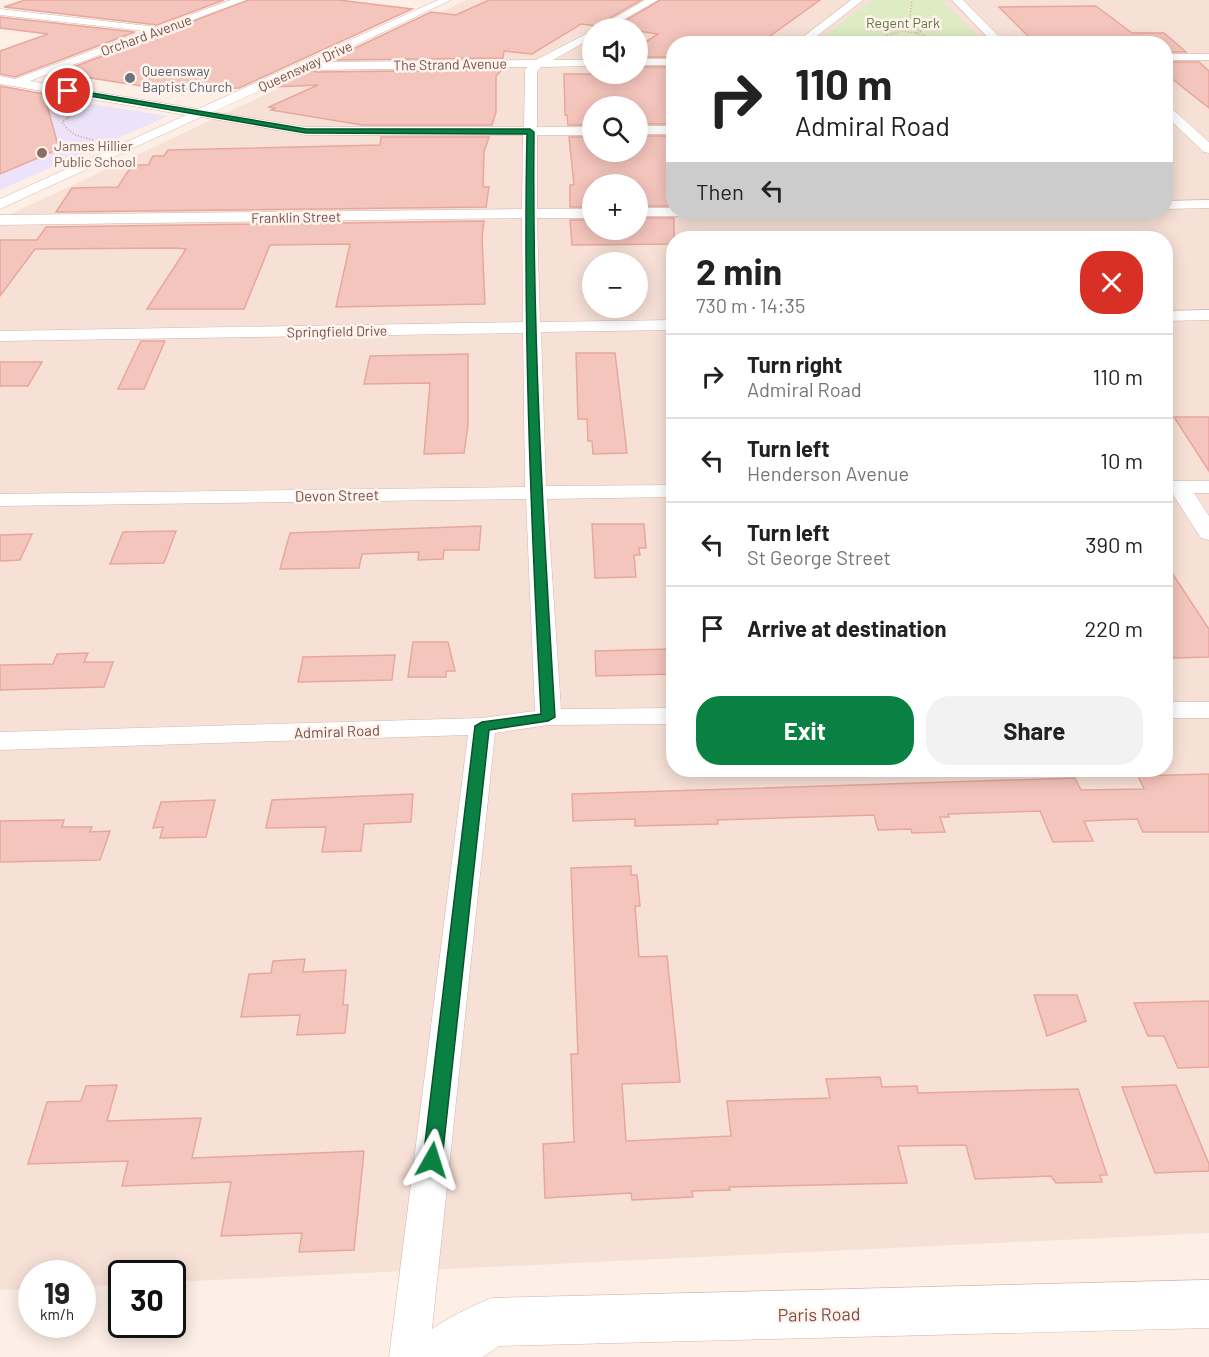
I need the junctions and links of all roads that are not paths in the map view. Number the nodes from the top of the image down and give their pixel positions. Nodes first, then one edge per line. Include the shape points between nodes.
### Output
1 (241, 0) edge
2 (653, 0) edge
3 (858, 0) edge
4 (957, 0) edge
5 (416, 1) edge
6 (443, 2) edge
7 (0, 12) edge
8 (620, 18) edge
9 (160, 30) junction
10 (810, 36) edge
11 (993, 36) edge
12 (582, 39) edge
13 (1173, 57) edge
14 (1209, 57) edge
15 (648, 62) edge
16 (666, 62) edge
17 (539, 63) junction
18 (582, 63) edge
19 (307, 66) junction
20 (0, 80) edge
21 (16, 82) junction
22 (200, 113) junction
23 (1199, 122) dead end
24 (1173, 123) edge
25 (1173, 124) edge
26 (648, 130) edge
27 (666, 130) edge
28 (582, 131) edge
29 (530, 132) junction
30 (1209, 149) edge
31 (1209, 204) edge
32 (0, 205) edge
33 (1173, 205) edge
34 (648, 212) edge
35 (666, 212) edge
36 (582, 213) edge
37 (529, 214) junction
38 (0, 220) edge
39 (1209, 315) edge
40 (1173, 316) edge
41 (666, 325) edge
42 (533, 328) junction
43 (0, 336) edge
44 (1173, 487) edge
45 (1209, 487) edge
46 (1173, 488) edge
47 (666, 491) edge
48 (536, 492) junction
49 (0, 500) edge
50 (1209, 533) edge
51 (1173, 710) edge
52 (1209, 710) edge
53 (666, 716) edge
54 (548, 717) junction
55 (482, 726) junction
56 (0, 741) edge
57 (1209, 1304) edge
58 (410, 1357) edge
59 (440, 1357) edge

1 - 9 street, Orchard Avenue
2 - 8 street
3 - 10 street
4 - 11 street
5 - 6 street
6 - 19 street, Queensway Drive
7 - 9 street
9 - 21 street, Orchard Avenue
12 - 17 street
13 - 14 street
15 - 16 street
17 - 18 street, The Strand Avenue
17 - 19 street, The Strand Avenue
17 - 29 street via 531,70
19 - 22 street, Queensway Drive
20 - 21 street
21 - 22 street
22 - 29 street via 306,131
22 - 32 street, Queensway Drive
23 - 24 street
25 - 30 street
26 - 27 street
28 - 29 street
29 - 37 street
31 - 33 street
34 - 35 street
36 - 37 street, Franklin Street
37 - 38 street, Franklin Street
37 - 42 street
39 - 40 street
41 - 42 street, Springfield Drive
42 - 43 street, Springfield Drive
42 - 48 street
44 - 45 street
46 - 50 street
47 - 48 street, Devon Street
48 - 49 street, Devon Street
48 - 54 street
51 - 52 street
53 - 54 street, Admiral Road
54 - 55 street, Admiral Road
55 - 56 street, Admiral Road
55 - 58 street
57 - 59 main road, Paris Road via 492,1322

